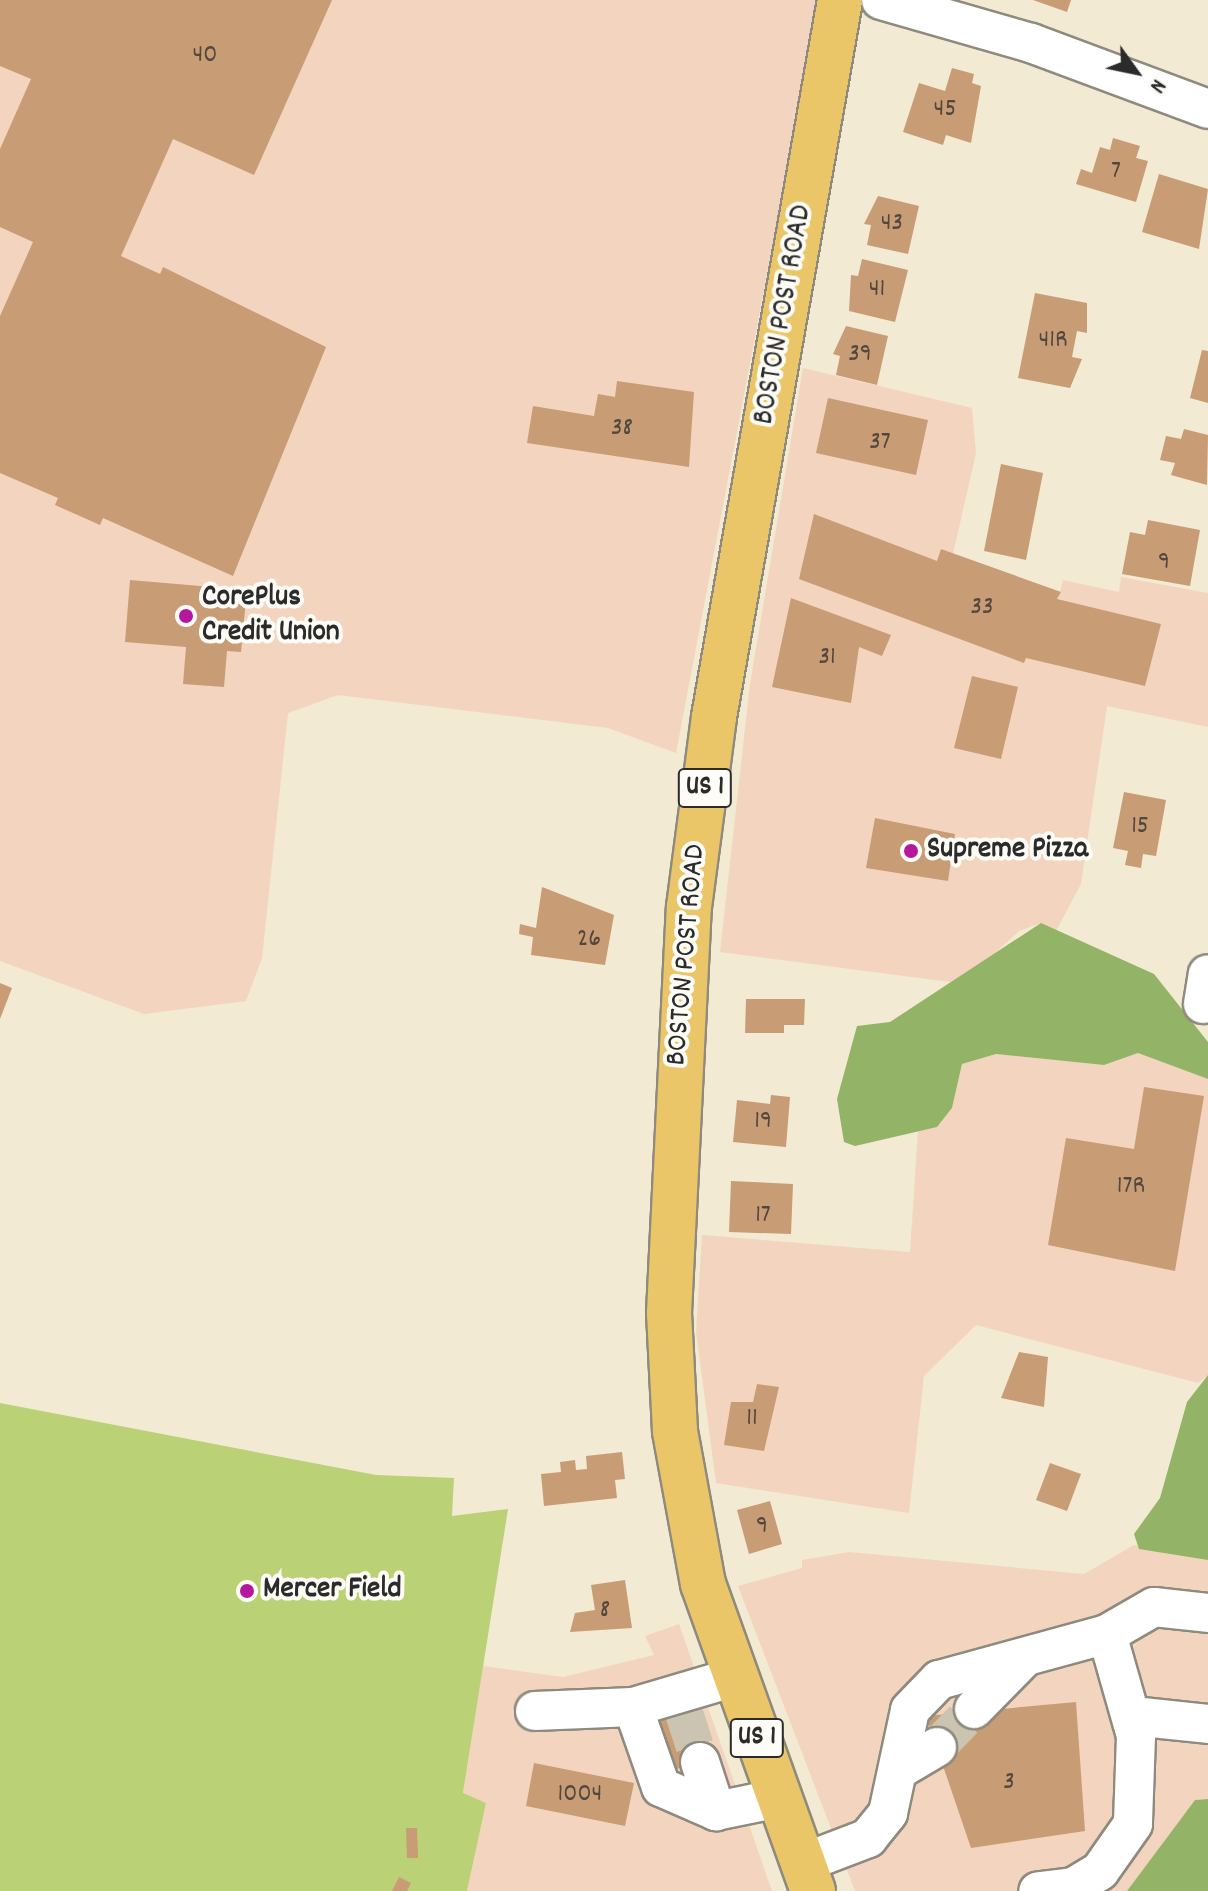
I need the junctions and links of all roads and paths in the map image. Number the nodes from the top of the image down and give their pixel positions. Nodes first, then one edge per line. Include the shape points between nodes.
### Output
1 (840, 0) edge
2 (881, 0) edge
3 (1208, 109) edge
4 (1208, 1613) edge
5 (1107, 1634) junction
6 (1024, 1658) junction
7 (735, 1677) junction
8 (633, 1707) junction
9 (974, 1709) tunnel mouth
10 (535, 1711) dead end
11 (1133, 1716) junction
12 (1208, 1724) edge
13 (937, 1747) tunnel mouth
14 (700, 1762) tunnel mouth
15 (900, 1769) junction
16 (779, 1798) junction
17 (716, 1811) junction
18 (808, 1877) edge
19 (1038, 1891) edge

1 - 7 main road, BOSTON POST ROAD / US 1 via 717,702 689,907 669,1313 675,1431 703,1584
2 - 3 street via 1031,43
4 - 5 street via 1154,1607
5 - 6 street
5 - 11 street
6 - 9 street
6 - 15 street via 939,1680 910,1710
7 - 8 street via 681,1702
7 - 16 main road, US 1
8 - 10 street
8 - 17 street via 661,1787
11 - 12 street
11 - 19 street via 1133,1824 1100,1871 1073,1887
13 - 15 street
14 - 17 street
15 - 18 street via 888,1813 868,1838
16 - 17 street
16 - 18 main road, US 1

